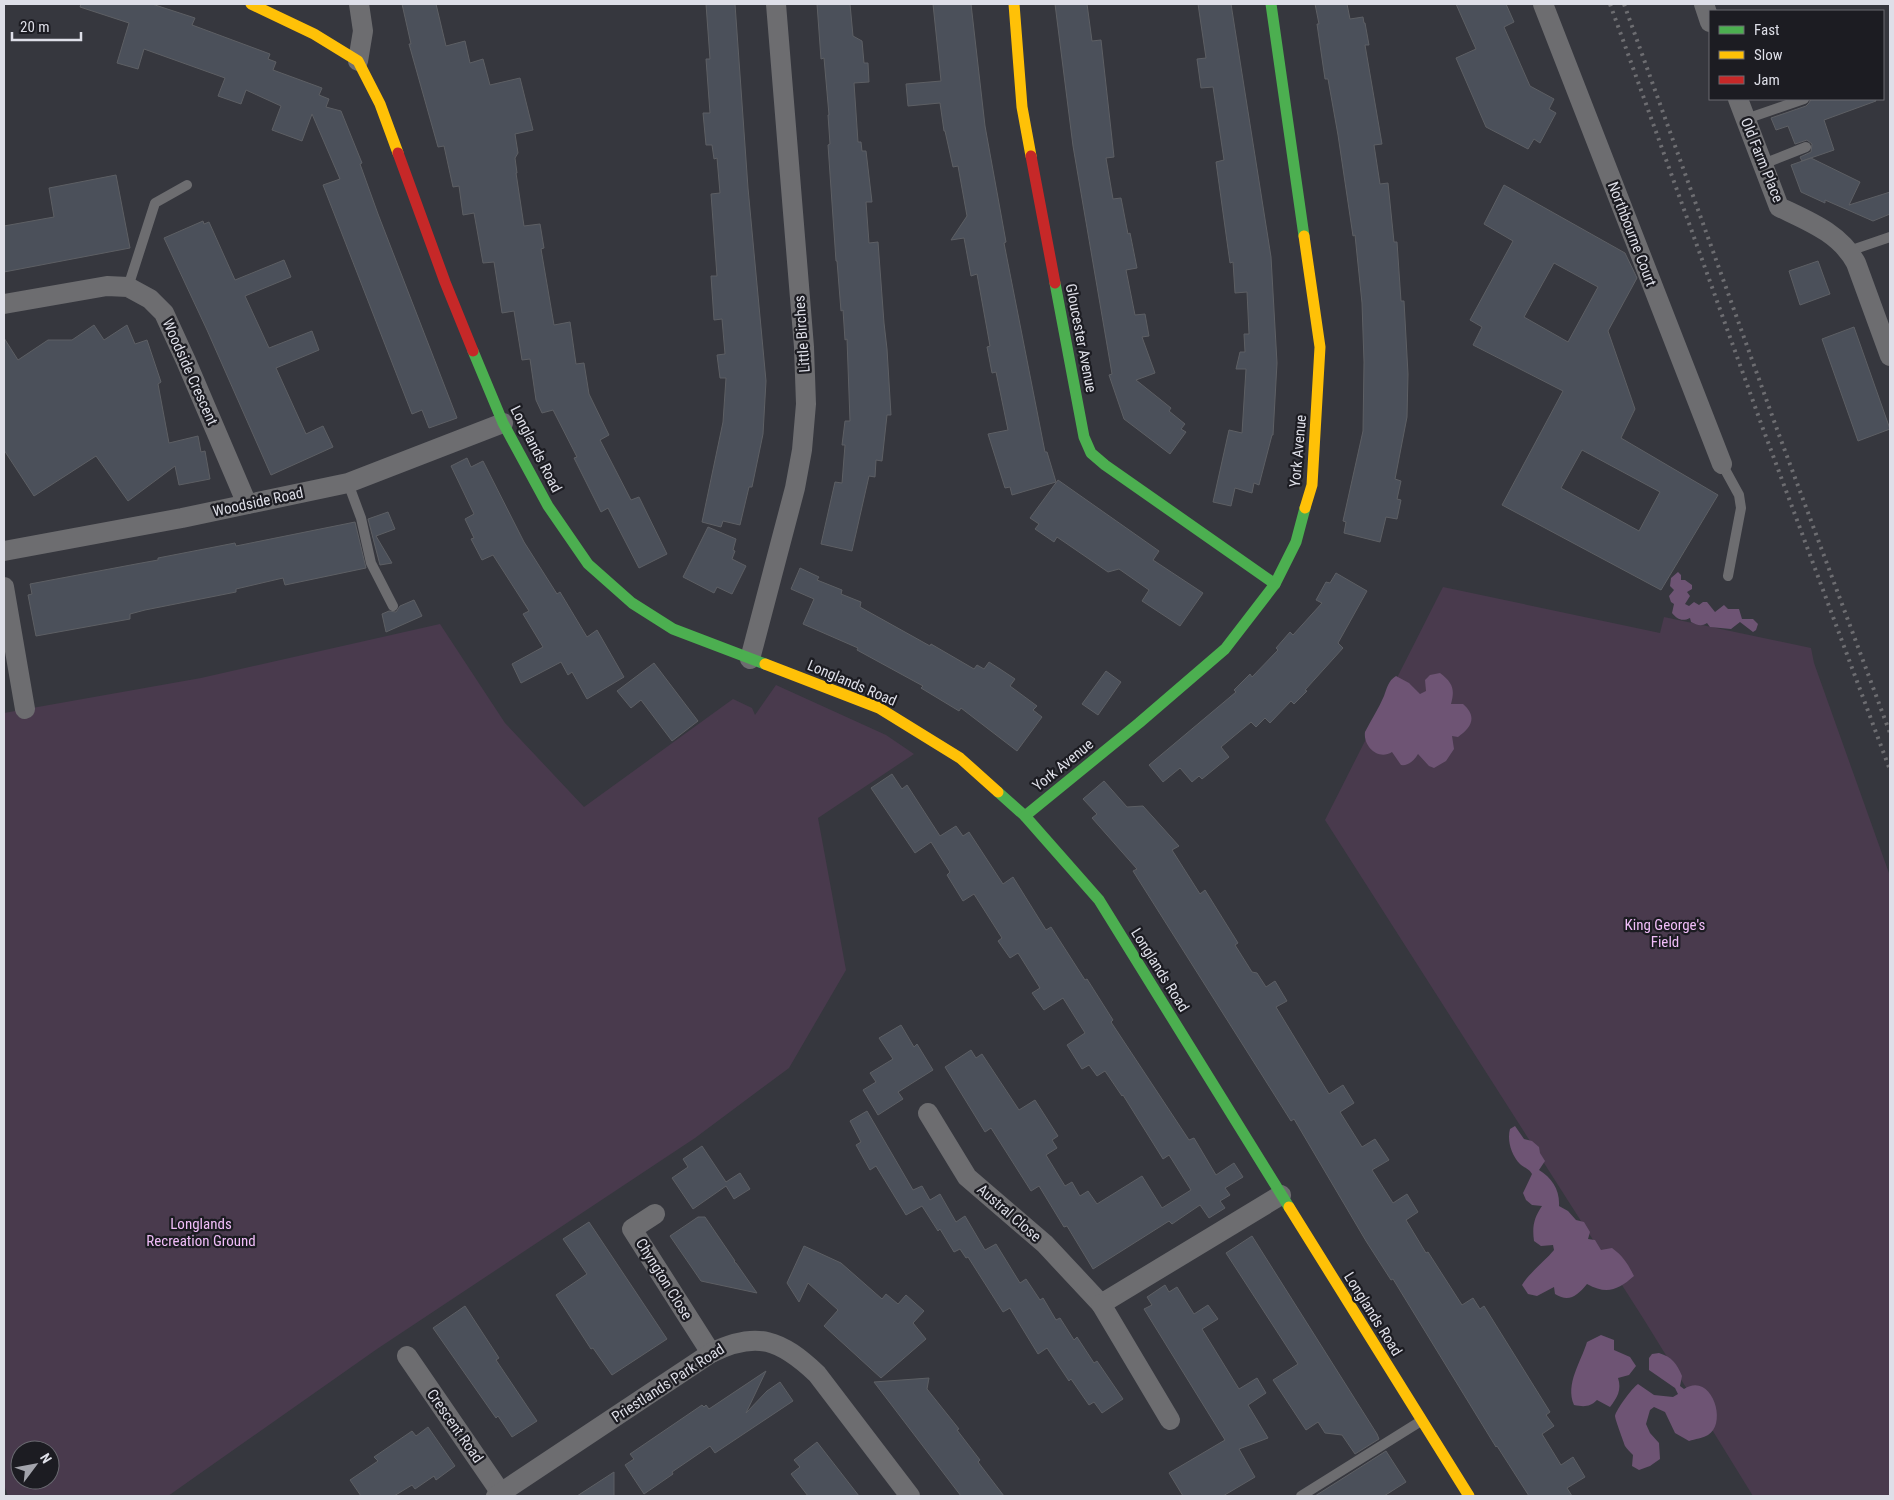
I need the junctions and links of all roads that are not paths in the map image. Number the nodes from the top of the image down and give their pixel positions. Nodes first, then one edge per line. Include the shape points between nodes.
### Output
1 (251, 4) edge
2 (359, 4) edge
3 (776, 4) edge
4 (1014, 4) edge
5 (1271, 4) edge
6 (1543, 4) edge
7 (358, 61) junction
8 (1738, 100) edge
9 (1801, 100) edge
10 (1746, 119) junction
11 (1806, 147) dead end
12 (1762, 164) junction
13 (187, 185) dead end
14 (1890, 237) edge
15 (1850, 251) junction
16 (128, 287) junction
17 (4, 304) edge
18 (1890, 356) edge
19 (503, 423) junction
20 (1722, 464) joint
21 (348, 483) junction
22 (247, 504) junction
23 (4, 551) edge
24 (1728, 576) dead end
25 (1275, 584) junction
26 (4, 587) edge
27 (393, 606) dead end
28 (750, 659) junction
29 (25, 709) dead end
30 (1025, 816) junction
31 (928, 1113) dead end
32 (1282, 1195) junction
33 (655, 1214) dead end
34 (1101, 1304) junction
35 (711, 1353) junction
36 (407, 1356) dead end
37 (1170, 1420) dead end
38 (1422, 1420) junction
39 (500, 1495) edge
40 (910, 1496) edge
41 (1301, 1496) edge
42 (1468, 1496) edge

1 - 7 street via 314,34
2 - 7 street via 363,31
3 - 28 street, Little Birches via 806,404 795,488
4 - 25 street, Gloucester Avenue via 1022,107 1084,437 1090,453
5 - 25 street, York Avenue via 1320,347 1312,485 1296,542
6 - 20 street, Northbourne Court
7 - 19 street, Longlands Road via 382,108 445,282
8 - 10 street, Old Farm Place
9 - 10 lane
10 - 12 street, Old Farm Place
11 - 12 lane
12 - 15 street, Old Farm Place via 1779,207 1823,228
13 - 16 lane via 155,203
14 - 15 lane
15 - 18 street, Old Farm Place
16 - 17 street, Woodside Crescent via 107,286
16 - 22 street, Woodside Crescent via 150,299 164,313
19 - 21 street, Woodside Road
19 - 28 street, Longlands Road via 548,506 588,564 632,603 673,630
20 - 24 lane via 1739,495 1741,508
21 - 22 street, Woodside Road
21 - 27 lane via 362,518 372,563
22 - 23 street, Woodside Road
25 - 30 street, York Avenue via 1224,649
26 - 29 street
28 - 30 street, Longlands Road via 879,708 960,758
30 - 32 street, Longlands Road via 1099,900
31 - 34 street, Austral Close via 968,1177 1045,1244
32 - 34 street
32 - 38 street, Longlands Road
33 - 35 street, Chyngton Close via 632,1229
34 - 37 street, Austral Close
35 - 39 street, Priestlands Park Road
35 - 40 street, Priestlands Park Road via 729,1344 762,1340 799,1357 817,1374
36 - 39 street, Crescent Road
38 - 41 lane
38 - 42 street, Longlands Road

